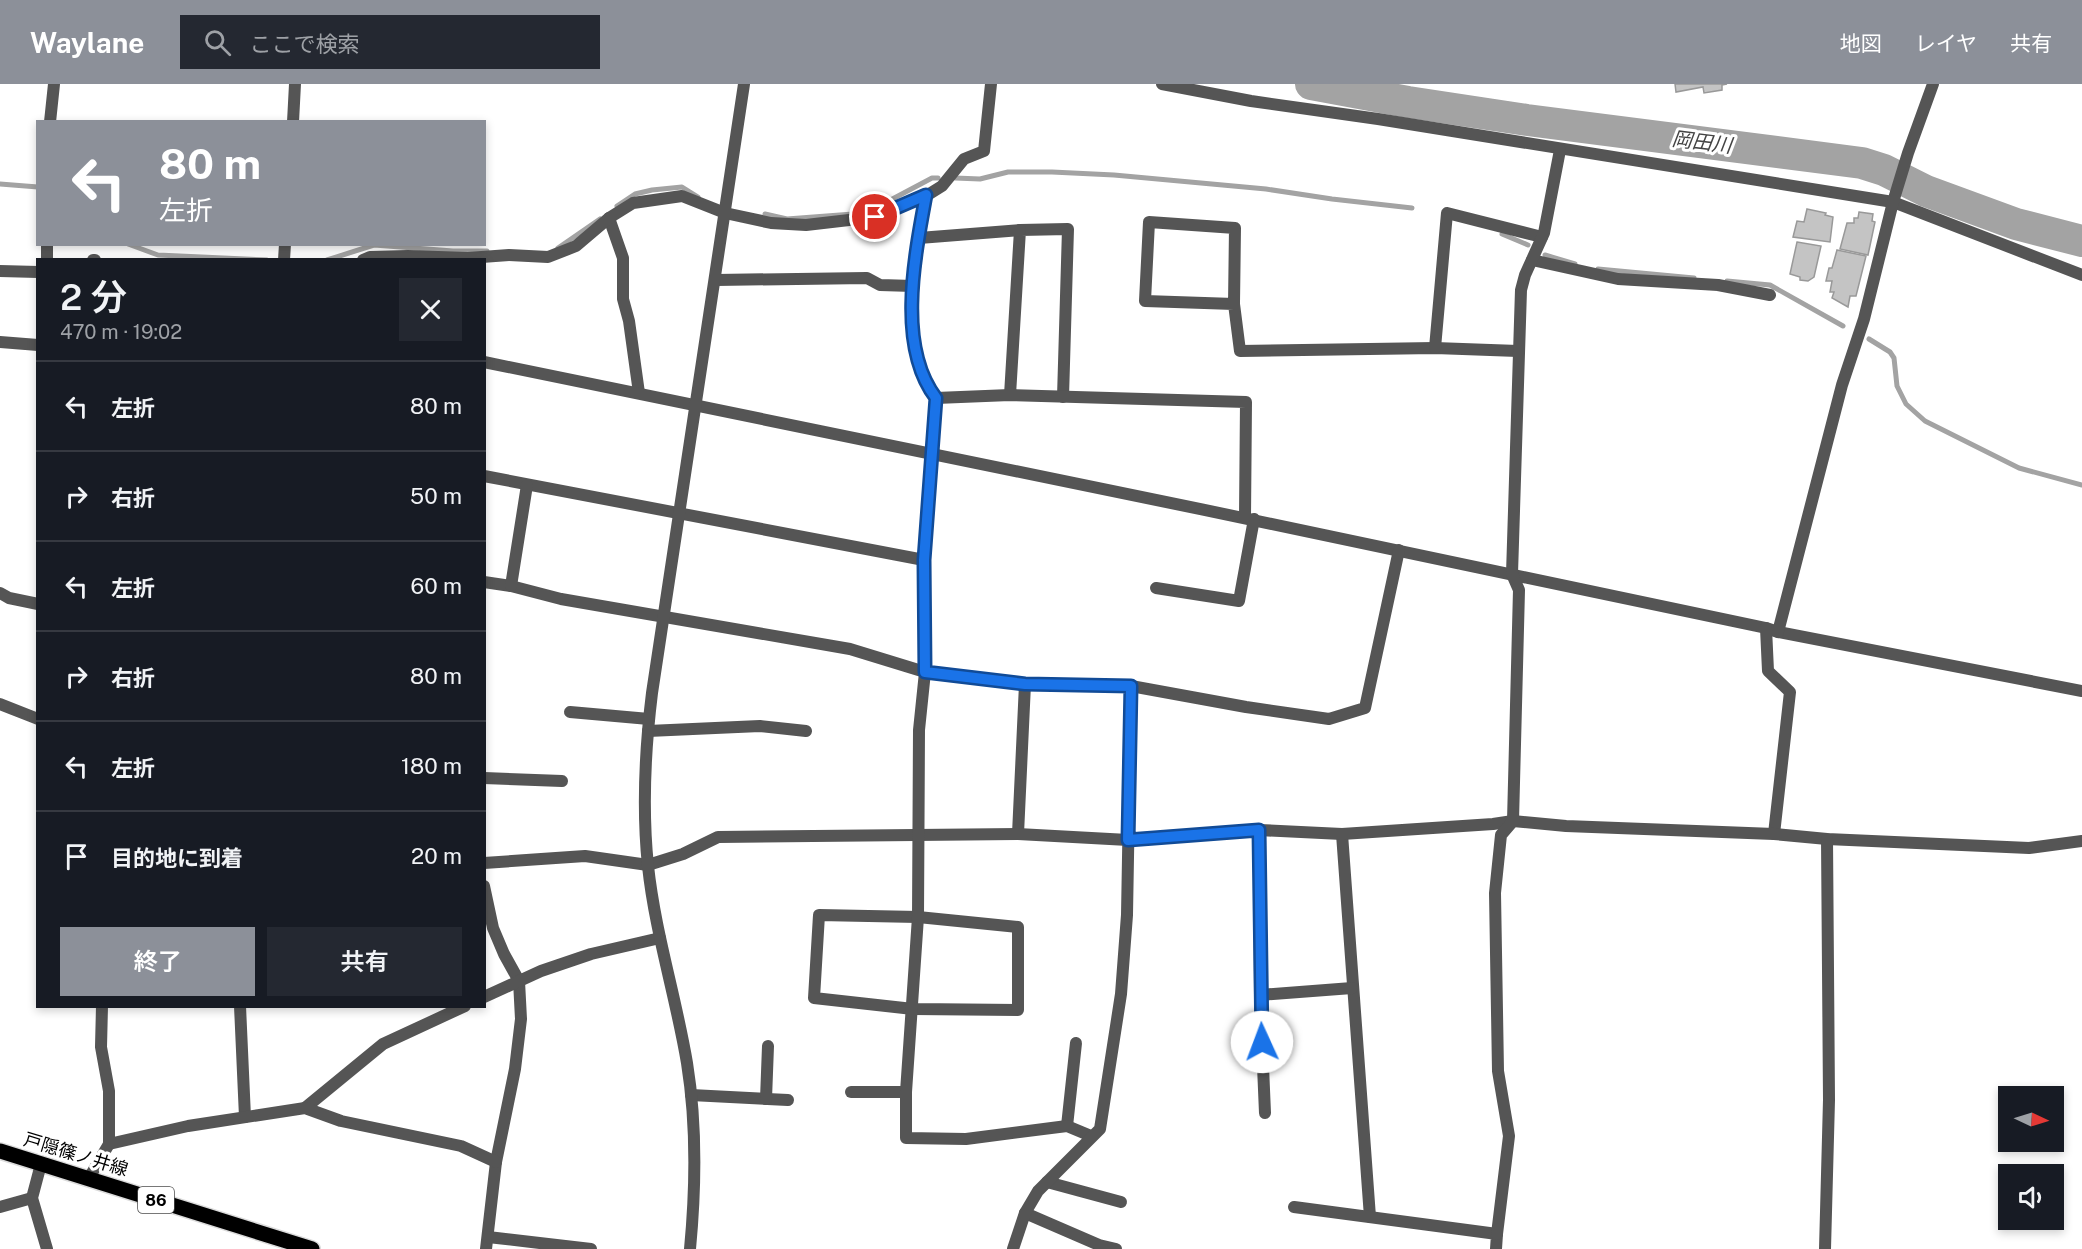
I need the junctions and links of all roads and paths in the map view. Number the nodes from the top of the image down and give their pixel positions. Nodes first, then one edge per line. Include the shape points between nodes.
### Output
1 (54, 84) edge
2 (295, 84) edge
3 (744, 84) edge
4 (991, 84) edge
5 (1162, 84) edge
6 (1934, 84) edge
7 (50, 120) edge
8 (293, 120) edge
9 (1560, 150) junction
10 (926, 195) junction
11 (1894, 198) junction
12 (725, 213) junction
13 (609, 218) junction
14 (1020, 230) junction
15 (1542, 237) junction
16 (919, 238) junction
17 (368, 258) edge
18 (468, 258) edge
19 (468, 258) edge
20 (1532, 260) junction
21 (0, 271) edge
22 (36, 272) edge
23 (2082, 275) edge
24 (716, 280) junction
25 (913, 286) junction
26 (1770, 295) dead end
27 (1234, 304) junction
28 (0, 342) edge
29 (36, 345) edge
30 (1435, 348) junction
31 (1518, 351) junction
32 (486, 362) edge
33 (639, 393) junction
34 (1010, 395) junction
35 (1063, 397) junction
36 (936, 398) junction
37 (697, 406) junction
38 (931, 452) junction
39 (486, 476) edge
40 (527, 485) junction
41 (680, 513) junction
42 (1249, 518) junction
43 (1399, 550) junction
44 (924, 560) junction
45 (1512, 574) junction
46 (486, 582) edge
47 (511, 586) junction
48 (1156, 588) dead end
49 (0, 593) edge
50 (36, 604) edge
51 (664, 616) junction
52 (1772, 630) junction
53 (925, 672) junction
54 (1025, 684) junction
55 (1131, 686) junction
56 (2082, 691) edge
57 (0, 704) edge
58 (570, 712) dead end
59 (36, 718) edge
60 (649, 725) junction
61 (806, 730) dead end
62 (486, 778) edge
63 (562, 781) dead end
64 (1514, 821) junction
65 (1259, 830) junction
66 (918, 834) junction
67 (1018, 834) junction
68 (1342, 834) junction
69 (1774, 834) junction
70 (1827, 839) junction
71 (1128, 840) junction
72 (2082, 841) edge
73 (486, 863) edge
74 (648, 865) junction
75 (486, 895) edge
76 (918, 916) junction
77 (660, 939) junction
78 (519, 981) junction
79 (1352, 988) junction
80 (1260, 995) junction
81 (486, 996) edge
82 (102, 1008) edge
83 (240, 1008) edge
84 (461, 1008) edge
85 (913, 1009) junction
86 (1076, 1043) dead end
87 (768, 1046) dead end
88 (851, 1092) dead end
89 (906, 1092) junction
90 (692, 1095) junction
91 (766, 1099) junction
92 (788, 1100) dead end
93 (305, 1108) junction
94 (1264, 1113) dead end
95 (245, 1117) junction
96 (1067, 1126) junction
97 (1091, 1136) junction
98 (109, 1144) junction
99 (0, 1151) edge
100 (496, 1162) junction
101 (42, 1164) junction
102 (89, 1178) junction
103 (1047, 1182) junction
104 (32, 1198) junction
105 (1121, 1202) dead end
106 (1293, 1207) dead end
107 (0, 1208) edge
108 (1025, 1213) junction
109 (1370, 1217) junction
110 (1497, 1234) junction
111 (487, 1243) edge
112 (47, 1249) edge
113 (312, 1249) edge
114 (591, 1249) edge
115 (690, 1249) edge
116 (1013, 1249) edge
117 (1116, 1249) edge
118 (1497, 1249) edge
119 (1825, 1249) edge

1 - 7 street
2 - 8 street
3 - 12 street
4 - 10 street via 984,151 964,159 942,186
5 - 9 street
6 - 11 street
9 - 11 street
9 - 15 street
10 - 12 street via 875,217 806,225 771,223
10 - 16 street
11 - 23 street
11 - 52 street via 1864,319
12 - 13 street via 682,196 633,203
12 - 24 street
13 - 18 street via 576,246 548,257
13 - 33 street via 623,258 623,299
14 - 16 street
14 - 34 street
14 - 35 street via 1068,229
15 - 20 street
15 - 30 street via 1447,213
16 - 25 street
17 - 19 street
20 - 26 street via 1618,279 1718,285
20 - 31 street via 1521,290
21 - 22 street
24 - 25 street via 867,278 880,285
24 - 37 street
25 - 36 street via 913,334 920,367
27 - 27 street via 1235,228 1149,222 1145,301
27 - 30 street via 1240,351
28 - 29 street
30 - 31 street
31 - 45 street
32 - 33 street
33 - 37 street
34 - 35 street
34 - 36 street
35 - 42 street via 1246,402
36 - 38 street
37 - 38 street
37 - 41 street
38 - 42 street
38 - 44 street
39 - 40 street
40 - 41 street
40 - 47 street
41 - 44 street
41 - 51 street
42 - 43 street
42 - 48 street via 1239,601
43 - 45 street
43 - 55 street via 1365,708 1329,719
44 - 53 street
45 - 52 street
45 - 64 street via 1519,590
46 - 47 street
47 - 51 street via 561,599
49 - 50 street
51 - 53 street via 849,650
51 - 60 street
52 - 56 street
52 - 69 street via 1768,670 1790,692
53 - 54 street
53 - 66 street via 919,730
54 - 55 street
54 - 67 street
55 - 71 street
57 - 59 street
58 - 60 street
60 - 61 street
60 - 74 street via 645,814
62 - 63 street
64 - 68 street
64 - 69 street
64 - 110 street via 1501,835 1495,893 1498,1071 1509,1136
65 - 68 street
65 - 71 street
65 - 80 street
66 - 67 street
66 - 74 street via 718,837
66 - 76 street
67 - 71 street
68 - 79 street
69 - 70 street
70 - 72 street via 2029,848
70 - 119 street via 1829,1100
71 - 97 street via 1121,994 1100,1130
73 - 74 street via 585,856
74 - 77 street
75 - 78 street via 493,928
76 - 85 street
76 - 85 street via 819,915 814,986 814,998
76 - 85 street via 1018,927 1018,1010
77 - 78 street via 591,954
77 - 90 street
78 - 81 street
78 - 100 street via 515,1069
79 - 80 street
79 - 109 street
80 - 94 street
82 - 98 street
83 - 95 street
84 - 93 street via 383,1044
85 - 89 street
86 - 96 street
87 - 91 street
88 - 89 street
89 - 96 street via 906,1138 966,1139
90 - 91 street
90 - 115 street via 696,1155
91 - 92 street
93 - 95 street
93 - 100 street via 341,1121 461,1146
95 - 98 street
96 - 97 street
97 - 103 street
98 - 102 street
99 - 101 main road, 戸隠篠ノ井線 / 86
100 - 111 street
101 - 102 main road, 戸隠篠ノ井線 / 86
101 - 104 street
102 - 113 main road, 戸隠篠ノ井線 / 86
103 - 105 street
103 - 108 street
104 - 107 street
104 - 112 street
106 - 109 street
108 - 116 street
108 - 117 street
109 - 110 street
110 - 118 street
111 - 114 street

